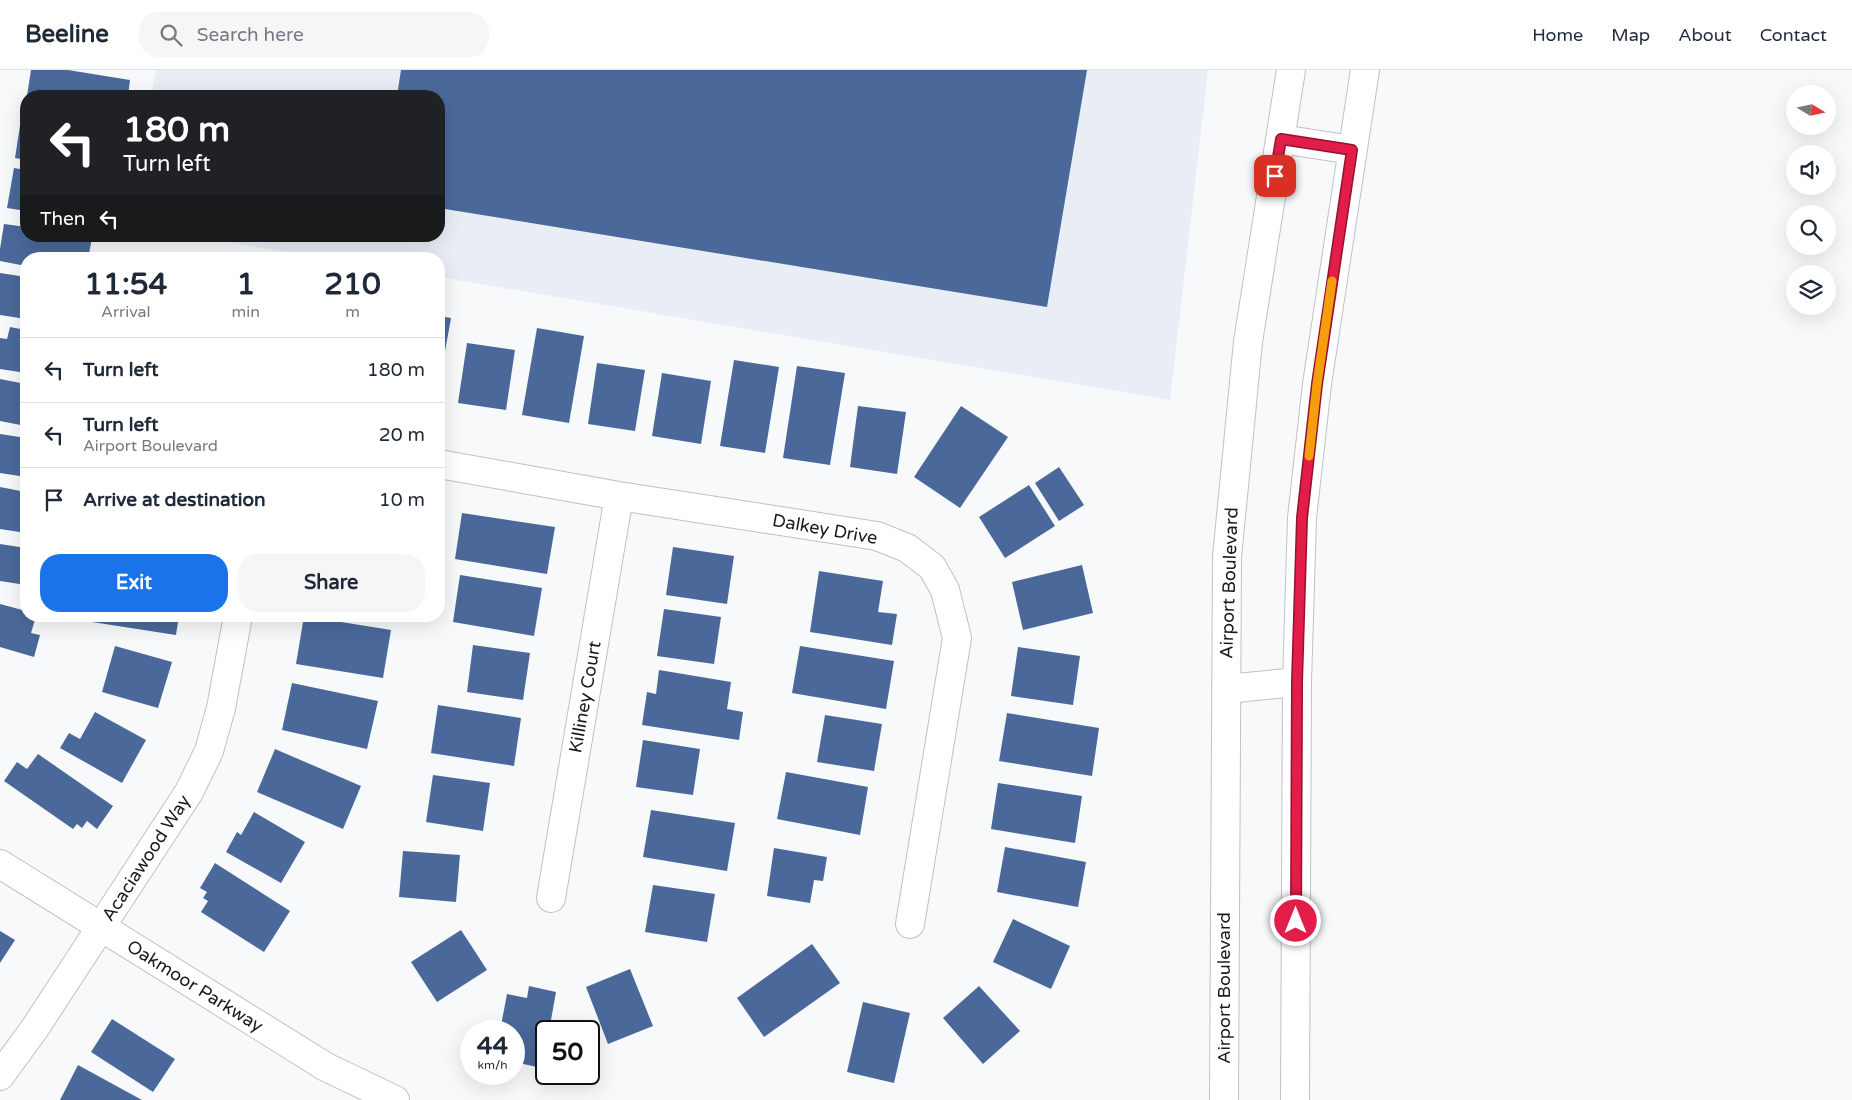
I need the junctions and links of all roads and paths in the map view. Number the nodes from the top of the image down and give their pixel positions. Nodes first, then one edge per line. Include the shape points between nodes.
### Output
1 (1292, 70) edge
2 (1365, 70) edge
3 (1281, 139) junction
4 (1352, 150) junction
5 (445, 465) edge
6 (620, 496) junction
7 (237, 622) edge
8 (1297, 682) junction
9 (1226, 689) junction
10 (0, 864) edge
11 (551, 898) dead end
12 (910, 924) dead end
13 (102, 928) junction
14 (0, 1076) edge
15 (395, 1100) edge
16 (1224, 1100) edge
17 (1295, 1100) edge

1 - 3 street, Airport Boulevard
2 - 4 street
3 - 4 street
3 - 9 street, Airport Boulevard via 1247,352 1228,557
4 - 8 street via 1317,384 1302,518
5 - 6 street, Dalkey Drive
6 - 11 street, Killiney Court
6 - 12 street, Dalkey Drive via 877,536 907,548 932,567 945,590 957,638
7 - 13 street, Acaciawood Way via 221,708 209,751 189,792
8 - 9 street
8 - 17 street
9 - 16 street, Airport Boulevard
10 - 13 street, Oakmoor Parkway
13 - 14 street, Acaciawood Way
13 - 15 street, Oakmoor Parkway via 326,1067

